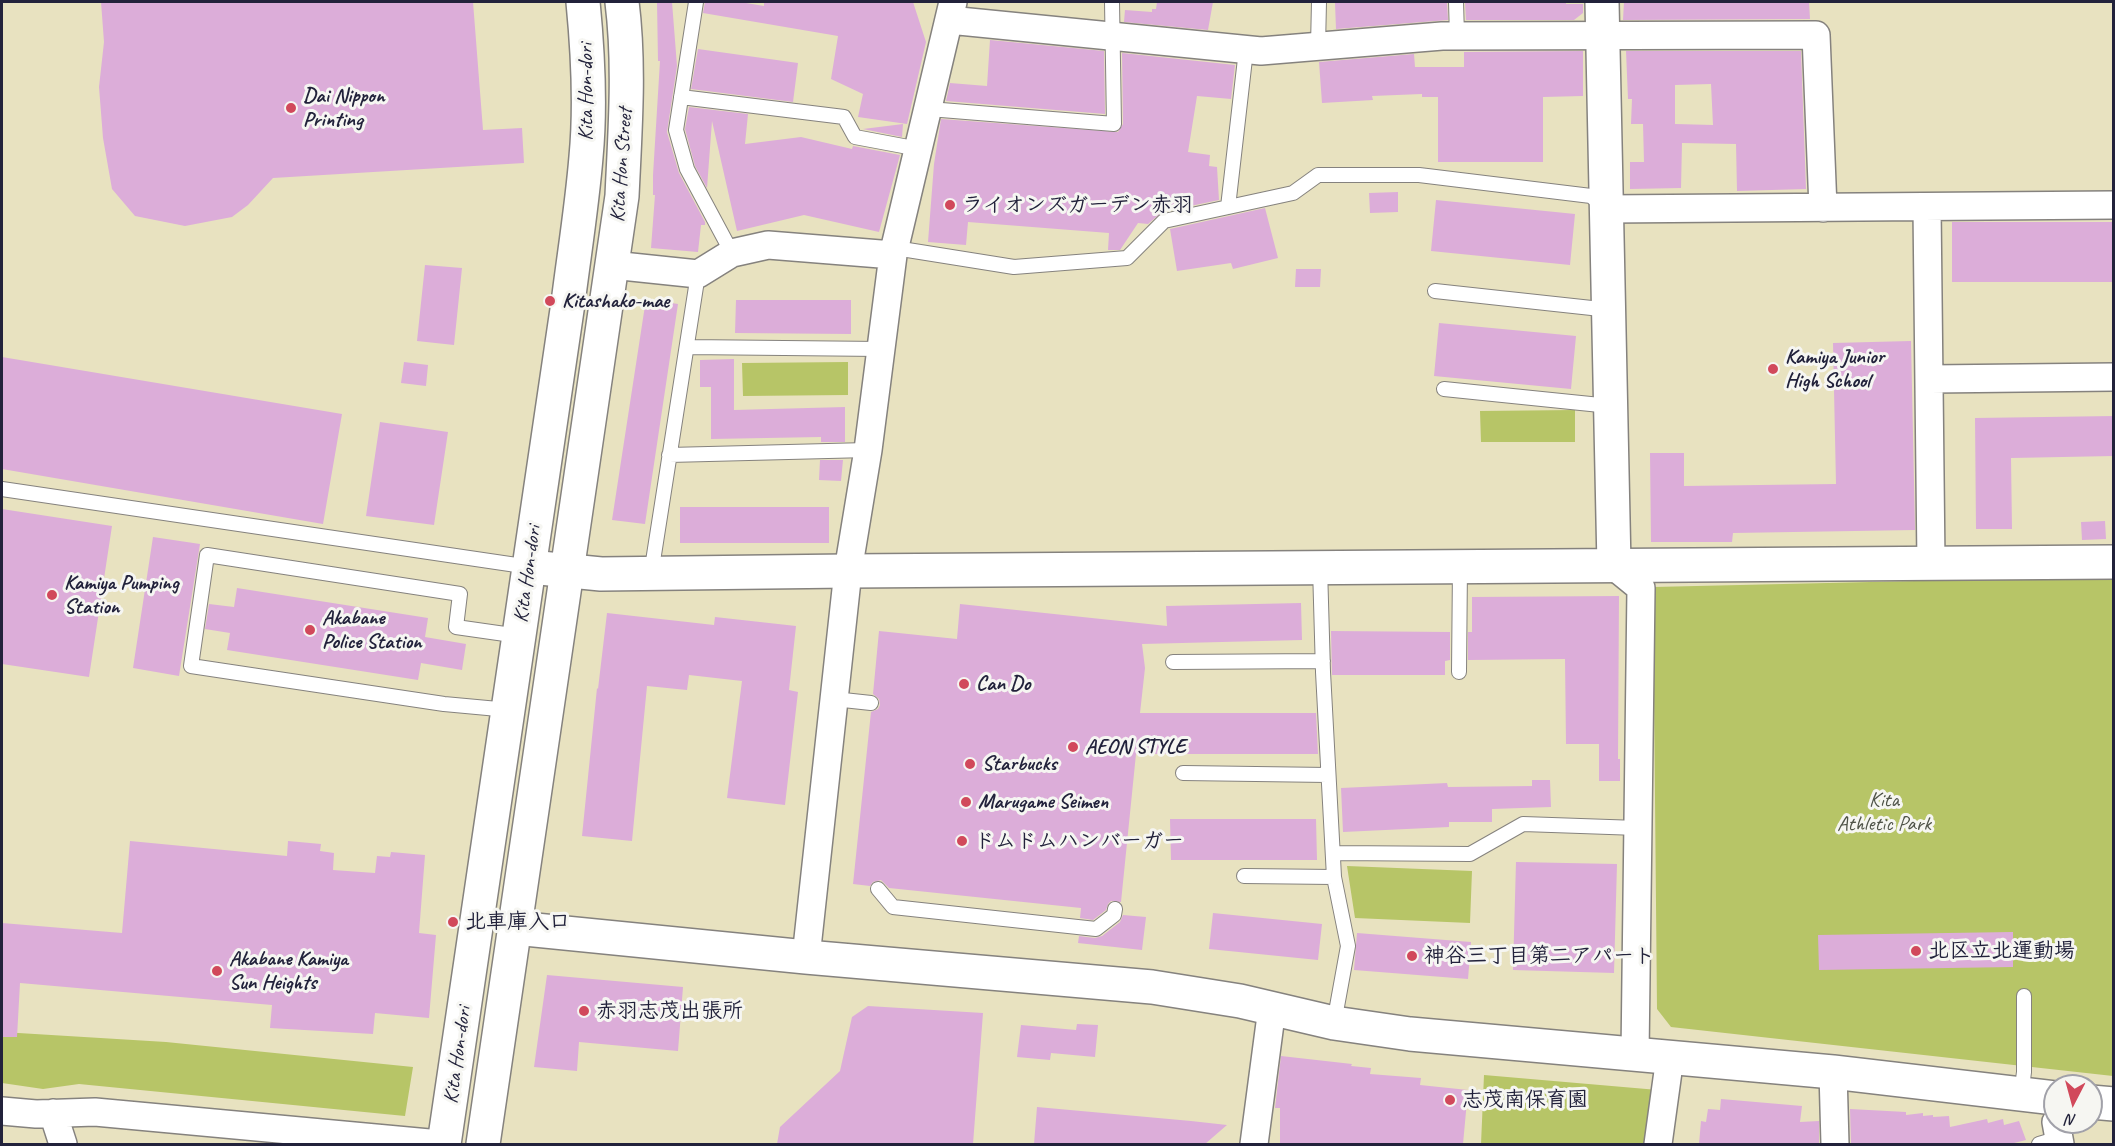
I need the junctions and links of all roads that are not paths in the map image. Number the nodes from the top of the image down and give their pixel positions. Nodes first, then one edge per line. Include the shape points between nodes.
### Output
1 (583, 2) edge
2 (622, 2) edge
3 (696, 2) edge
4 (1112, 2) edge
5 (1319, 2) edge
6 (1456, 2) edge
7 (1602, 2) edge
8 (951, 11) edge
9 (1114, 35) junction
10 (1457, 36) junction
11 (1603, 36) junction
12 (1318, 46) junction
13 (1246, 50) junction
14 (681, 97) junction
15 (929, 109) junction
16 (919, 148) junction
17 (2114, 205) edge
18 (1228, 207) junction
19 (1927, 207) junction
20 (1823, 208) junction
21 (1607, 209) junction
22 (894, 252) junction
23 (732, 253) junction
24 (612, 265) junction
25 (698, 274) junction
26 (1435, 291) dead end
27 (1610, 310) junction
28 (687, 347) junction
29 (881, 349) junction
30 (2114, 377) edge
31 (1931, 380) junction
32 (1444, 389) dead end
33 (1612, 406) junction
34 (868, 450) junction
35 (669, 455) junction
36 (2, 489) edge
37 (2114, 562) edge
38 (1931, 564) junction
39 (1460, 566) junction
40 (1614, 566) junction
41 (530, 567) junction
42 (1320, 567) junction
43 (848, 571) junction
44 (568, 572) junction
45 (651, 574) junction
46 (519, 636) junction
47 (1323, 661) junction
48 (1173, 662) dead end
49 (1459, 672) dead end
50 (834, 699) junction
51 (871, 703) dead end
52 (509, 710) junction
53 (1183, 773) dead end
54 (1328, 775) junction
55 (1638, 828) junction
56 (1333, 853) junction
57 (1244, 876) dead end
58 (1334, 877) junction
59 (878, 889) dead end
60 (1115, 909) dead end
61 (515, 928) junction
62 (806, 957) junction
63 (2024, 996) dead end
64 (1272, 1008) junction
65 (1334, 1023) junction
66 (1635, 1053) junction
67 (1670, 1057) junction
68 (1833, 1072) junction
69 (2021, 1095) junction
70 (2043, 1097) edge
71 (2, 1111) edge
72 (53, 1113) junction
73 (63, 1144) edge
74 (442, 1144) edge
75 (483, 1144) edge
76 (1254, 1144) edge
77 (1658, 1144) edge
78 (1835, 1144) edge

1 - 41 main road, Kita Hon-dori via 588,53 586,156
2 - 24 main road, Kita Hon Street via 627,95 622,196
3 - 14 lane
4 - 9 lane
5 - 12 lane
6 - 10 lane
7 - 11 main road
8 - 9 street
8 - 15 street
9 - 13 street
9 - 15 lane via 1114,124
10 - 11 street
10 - 12 street
11 - 20 street via 1816,35
11 - 21 main road
12 - 13 street
13 - 18 lane
14 - 16 lane via 844,117 855,137
14 - 23 lane via 676,130 687,169
15 - 16 street
16 - 22 street
17 - 19 street
18 - 21 lane via 1293,192 1318,176 1419,175 1591,195
18 - 22 lane via 1164,221 1127,258 1014,267
19 - 20 street
19 - 31 street
20 - 21 street
21 - 27 main road
22 - 23 street via 768,245
22 - 29 street
23 - 25 street
24 - 25 street
24 - 44 main road, Kita Hon-dori
25 - 28 lane
26 - 27 lane
27 - 33 main road
28 - 29 lane
28 - 35 lane
29 - 34 street
30 - 31 street
31 - 38 street
32 - 33 lane
33 - 40 main road
34 - 35 lane
34 - 43 street
35 - 45 lane
36 - 41 lane
37 - 38 main road
38 - 40 main road
39 - 40 main road
39 - 42 main road
39 - 49 lane
40 - 55 street via 1641,588
41 - 44 main road
41 - 46 main road, Kita Hon-dori
42 - 43 main road
42 - 47 lane
43 - 45 main road
43 - 50 street
44 - 45 main road
44 - 61 main road, Kita Hon-dori
46 - 52 main road, Kita Hon-dori
46 - 52 lane via 456,627 460,594 207,555 191,666
47 - 48 lane
47 - 54 lane
50 - 51 lane
50 - 62 street
52 - 74 main road, Kita Hon-dori
53 - 54 lane
54 - 56 lane
55 - 56 lane via 1523,824 1470,854
55 - 66 street
56 - 58 lane
57 - 58 lane
58 - 65 lane via 1348,946
59 - 60 lane via 892,906 1096,929 1114,915
61 - 62 main road
61 - 75 main road, Kita Hon-dori
62 - 64 main road via 1152,987
63 - 69 lane
64 - 65 main road
64 - 76 street
65 - 66 main road via 1410,1034
66 - 67 main road
67 - 68 main road
67 - 77 street
68 - 69 main road
68 - 78 street
69 - 70 main road
71 - 72 street
72 - 73 street
72 - 74 street via 95,1112

